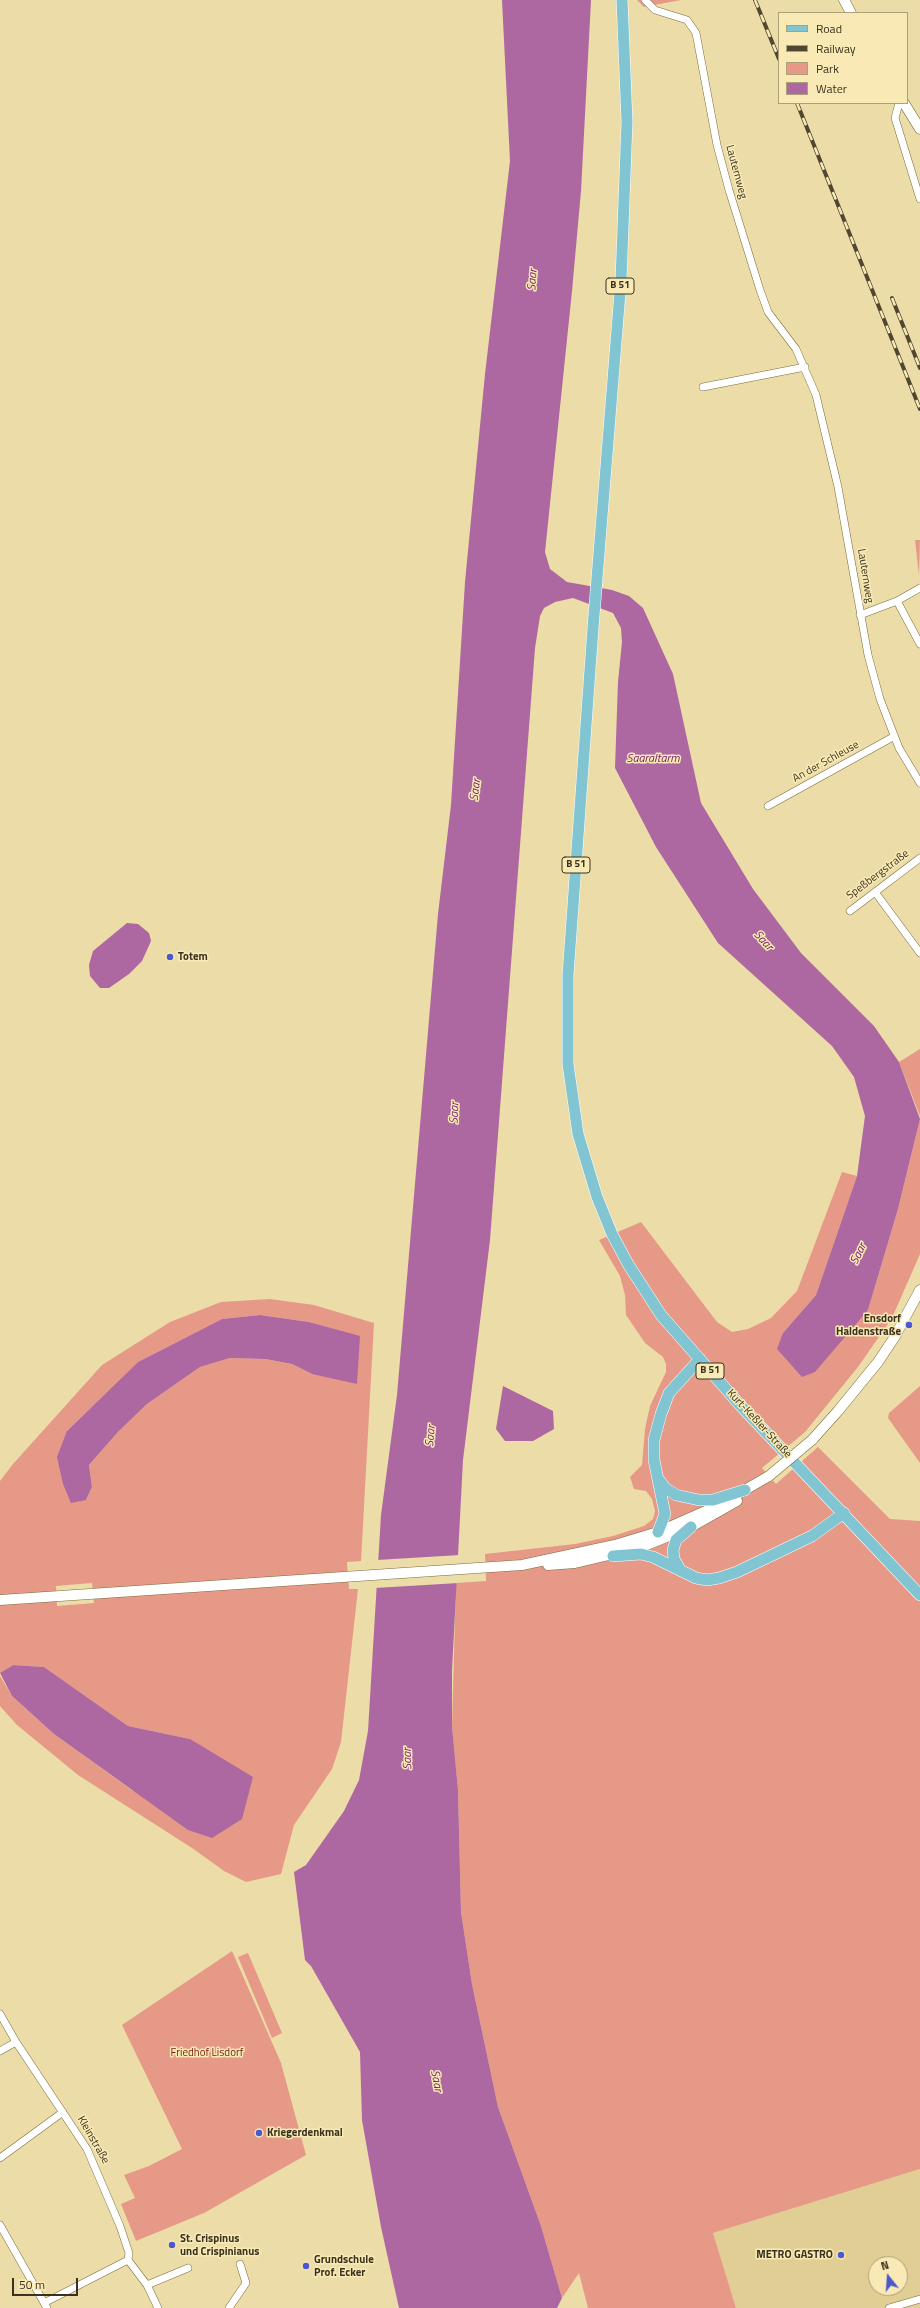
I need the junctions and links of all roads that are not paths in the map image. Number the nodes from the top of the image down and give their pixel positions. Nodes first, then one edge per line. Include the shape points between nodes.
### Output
1 (622, 0) edge
2 (645, 0) edge
3 (844, 0) edge
4 (850, 12) edge
5 (899, 104) edge
6 (905, 104) edge
7 (920, 129) edge
8 (920, 200) edge
9 (805, 367) junction
10 (702, 387) dead end
11 (920, 588) edge
12 (897, 600) junction
13 (860, 615) junction
14 (920, 644) edge
15 (893, 737) junction
16 (920, 782) edge
17 (768, 806) dead end
18 (920, 858) edge
19 (876, 892) junction
20 (850, 911) dead end
21 (920, 953) edge
22 (920, 1290) edge
23 (700, 1359) junction
24 (764, 1479) junction
25 (660, 1481) junction
26 (745, 1490) junction
27 (844, 1513) junction
28 (692, 1527) junction
29 (658, 1532) junction
30 (613, 1556) junction
31 (522, 1565) junction
32 (685, 1574) junction
33 (920, 1595) edge
34 (0, 1600) edge
35 (0, 2014) edge
36 (16, 2042) junction
37 (0, 2051) edge
38 (64, 2112) junction
39 (0, 2158) edge
40 (0, 2226) edge
41 (3, 2238) edge
42 (128, 2260) junction
43 (240, 2264) dead end
44 (188, 2268) dead end
45 (147, 2284) junction
46 (920, 2299) edge
47 (46, 2305) edge
48 (909, 2305) edge
49 (158, 2308) edge
50 (229, 2308) edge
51 (889, 2308) edge

1 - 23 main road, Kurt-Keßler-Straße / B 51 via 627,122 621,280 597,572 568,976 567,1025 572,1103 586,1166 612,1234 661,1315
2 - 9 street, Lauternweg via 655,10 687,20 696,33 718,145 749,257 768,312 796,349
3 - 4 main road
5 - 8 street via 895,118
6 - 7 main road
9 - 10 street
9 - 13 street, Lauternweg via 816,395 833,467
11 - 12 street
12 - 13 street
12 - 14 street
13 - 15 street, Lauternweg via 875,684
15 - 16 street, Lauternweg
15 - 17 street, An der Schleuse
18 - 19 street, Speßbergstraße
19 - 20 street, Speßbergstraße
19 - 21 street
22 - 24 main road, bridge via 894,1338 843,1406 812,1440
23 - 25 main road via 669,1393 661,1414 654,1440 654,1460
23 - 27 main road, Kurt-Keßler-Straße / B 51
24 - 26 main road
24 - 28 main road via 723,1511
25 - 26 main road via 676,1494 699,1500 714,1500
25 - 29 main road via 665,1514
26 - 29 main road
27 - 32 main road via 812,1536 737,1572 707,1580
27 - 33 main road, Kurt-Keßler-Straße / B 51
28 - 30 main road via 668,1538
28 - 32 main road via 676,1540 673,1550 678,1568
29 - 31 main road via 615,1545
30 - 31 main road via 575,1563
30 - 32 main road via 641,1554 653,1557
31 - 34 main road
35 - 36 street, Kleinstraße
36 - 37 street
36 - 38 street, Kleinstraße
38 - 39 street
38 - 42 street, Kleinstraße via 98,2170 129,2253
40 - 41 street
41 - 47 street
42 - 45 street, Kleinstraße
42 - 47 street
43 - 50 street via 246,2283
44 - 45 street
45 - 49 street, Kleinstraße
46 - 48 street
48 - 51 street

